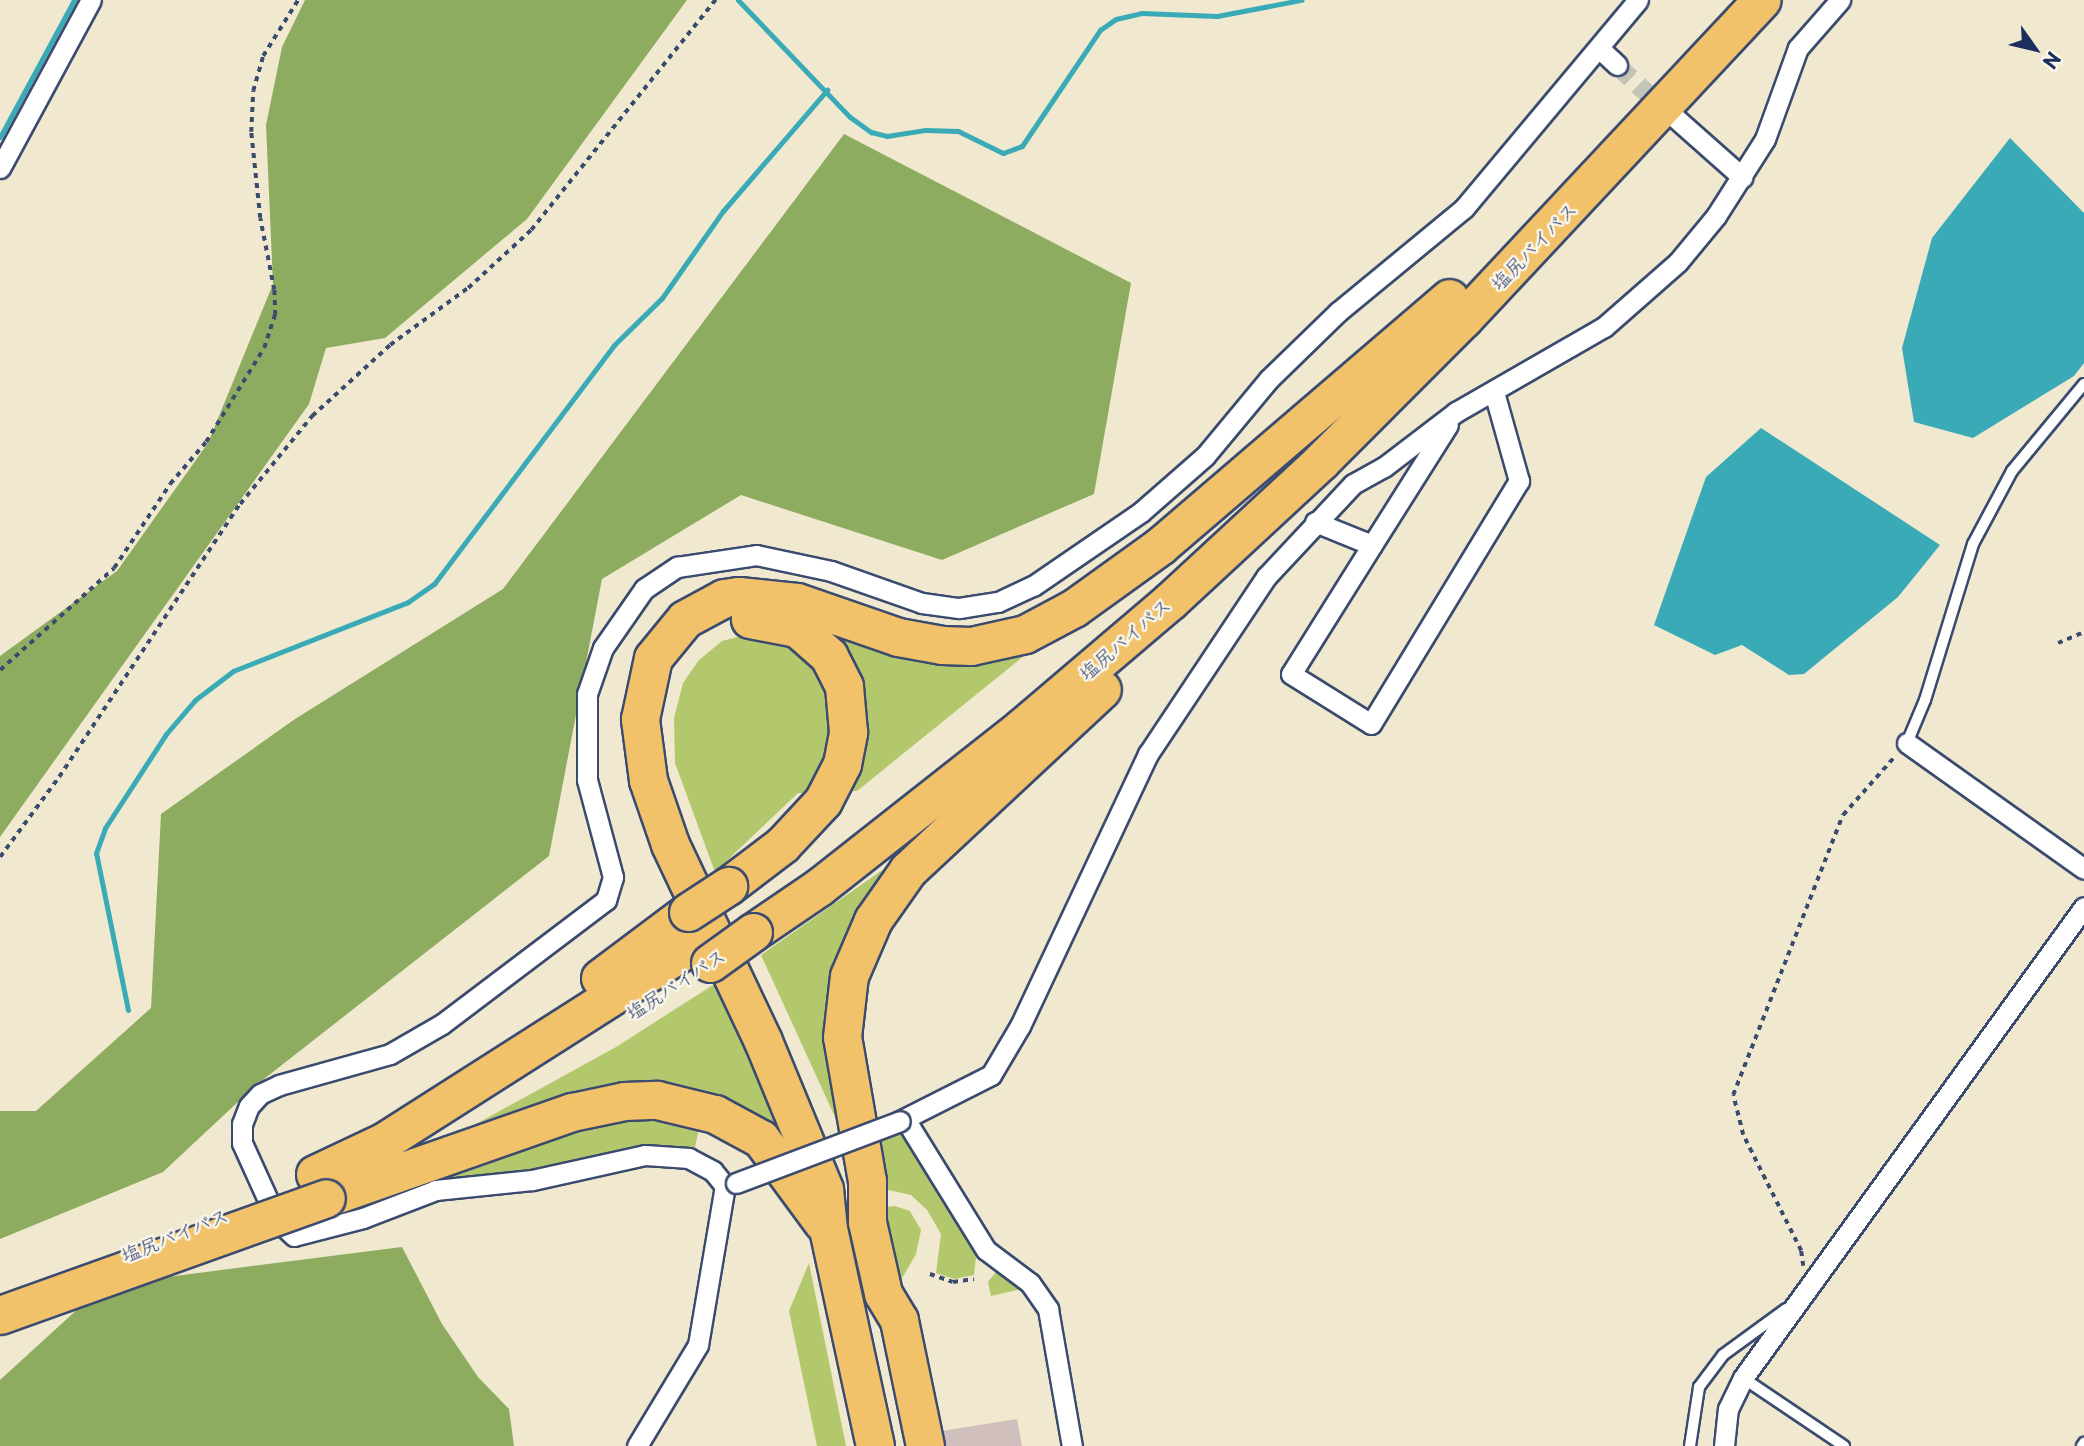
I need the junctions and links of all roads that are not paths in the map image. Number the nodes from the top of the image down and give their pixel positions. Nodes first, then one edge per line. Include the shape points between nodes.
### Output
1 (91, 0) edge
2 (1638, 0) edge
3 (1728, 0) edge
4 (1761, 0) edge
5 (1840, 0) edge
6 (1601, 50) junction
7 (1617, 65) tunnel mouth
8 (1672, 115) tunnel mouth
9 (0, 168) edge
10 (1742, 177) junction
11 (1449, 298) junction
12 (2084, 384) edge
13 (1493, 392) junction
14 (1456, 412) junction
15 (1321, 461) junction
16 (1315, 522) junction
17 (1372, 545) junction
18 (1907, 743) joint
19 (2084, 869) edge
20 (2084, 907) edge
21 (742, 909) junction
22 (700, 938) junction
23 (902, 1120) junction
24 (327, 1178) junction
25 (730, 1185) junction
26 (867, 1222) junction
27 (828, 1229) junction
28 (883, 1293) junction
29 (1808, 1293) junction
30 (0, 1299) edge
31 (846, 1303) junction
32 (0, 1315) edge
33 (1743, 1378) junction
34 (637, 1446) edge
35 (860, 1446) edge
36 (875, 1446) edge
37 (890, 1446) edge
38 (908, 1446) edge
39 (925, 1446) edge
40 (1072, 1446) edge
41 (1690, 1446) edge
42 (1724, 1446) edge
43 (1844, 1446) edge

1 - 9 street
2 - 6 street
3 - 11 highway, 塩尻バイパス
4 - 15 highway, 塩尻バイパス via 1542,237
5 - 10 street via 1790,61 1765,139
6 - 7 street
6 - 25 street via 1464,208 1328,322 1269,379 1205,456 1142,512 1033,586 998,602 958,608 922,603 831,571 756,555 677,567 644,589 603,648 587,694 587,780 613,877 606,900 442,1024 390,1054 260,1094 242,1124 242,1143 277,1220 294,1236 363,1218 436,1191 532,1180 645,1155 689,1158
8 - 10 street
10 - 13 street via 1678,262 1646,293 1604,327
11 - 21 highway, 塩尻バイパス via 1380,377 1136,604 1007,715 864,826
11 - 27 highway via 1160,545 1074,608 1025,635 971,646 942,645 898,637 797,602 748,596 724,598 692,615 661,645 647,675 640,719 643,758 656,809 814,1161 824,1189
12 - 18 lane via 2012,471 1973,544 1925,700
13 - 14 street
13 - 17 street via 1519,481 1371,724 1291,674
14 - 16 street via 1384,467 1353,484
14 - 17 street
15 - 21 highway, 塩尻バイパス via 1170,601 1021,727 819,887
15 - 26 highway via 1114,678 908,870 873,919 849,976 842,1037 867,1181
16 - 17 street
16 - 23 street via 1266,577 1148,754 1020,1026 991,1075
18 - 19 street
20 - 29 street
21 - 22 highway, bridge
21 - 22 highway, 塩尻バイパス, bridge
21 - 26 highway via 834,782 846,749 849,706 833,663 797,628 770,620 718,625 685,648 659,698 659,759 683,834 785,1034 843,1186
22 - 24 highway
22 - 24 highway, 塩尻バイパス
23 - 25 street, bridge
23 - 40 street via 986,1250 1030,1283 1048,1309
24 - 27 highway via 572,1112 657,1100 715,1114 761,1139
24 - 30 highway, 塩尻バイパス
24 - 32 highway, bridge
25 - 34 street via 698,1345
26 - 28 highway
27 - 31 highway
28 - 38 highway via 881,1323
28 - 39 highway via 899,1320
29 - 33 street
29 - 41 lane via 1723,1355 1699,1387
31 - 35 highway via 836,1326
31 - 36 highway
31 - 37 highway via 866,1324
33 - 42 street via 1728,1409
33 - 43 lane

